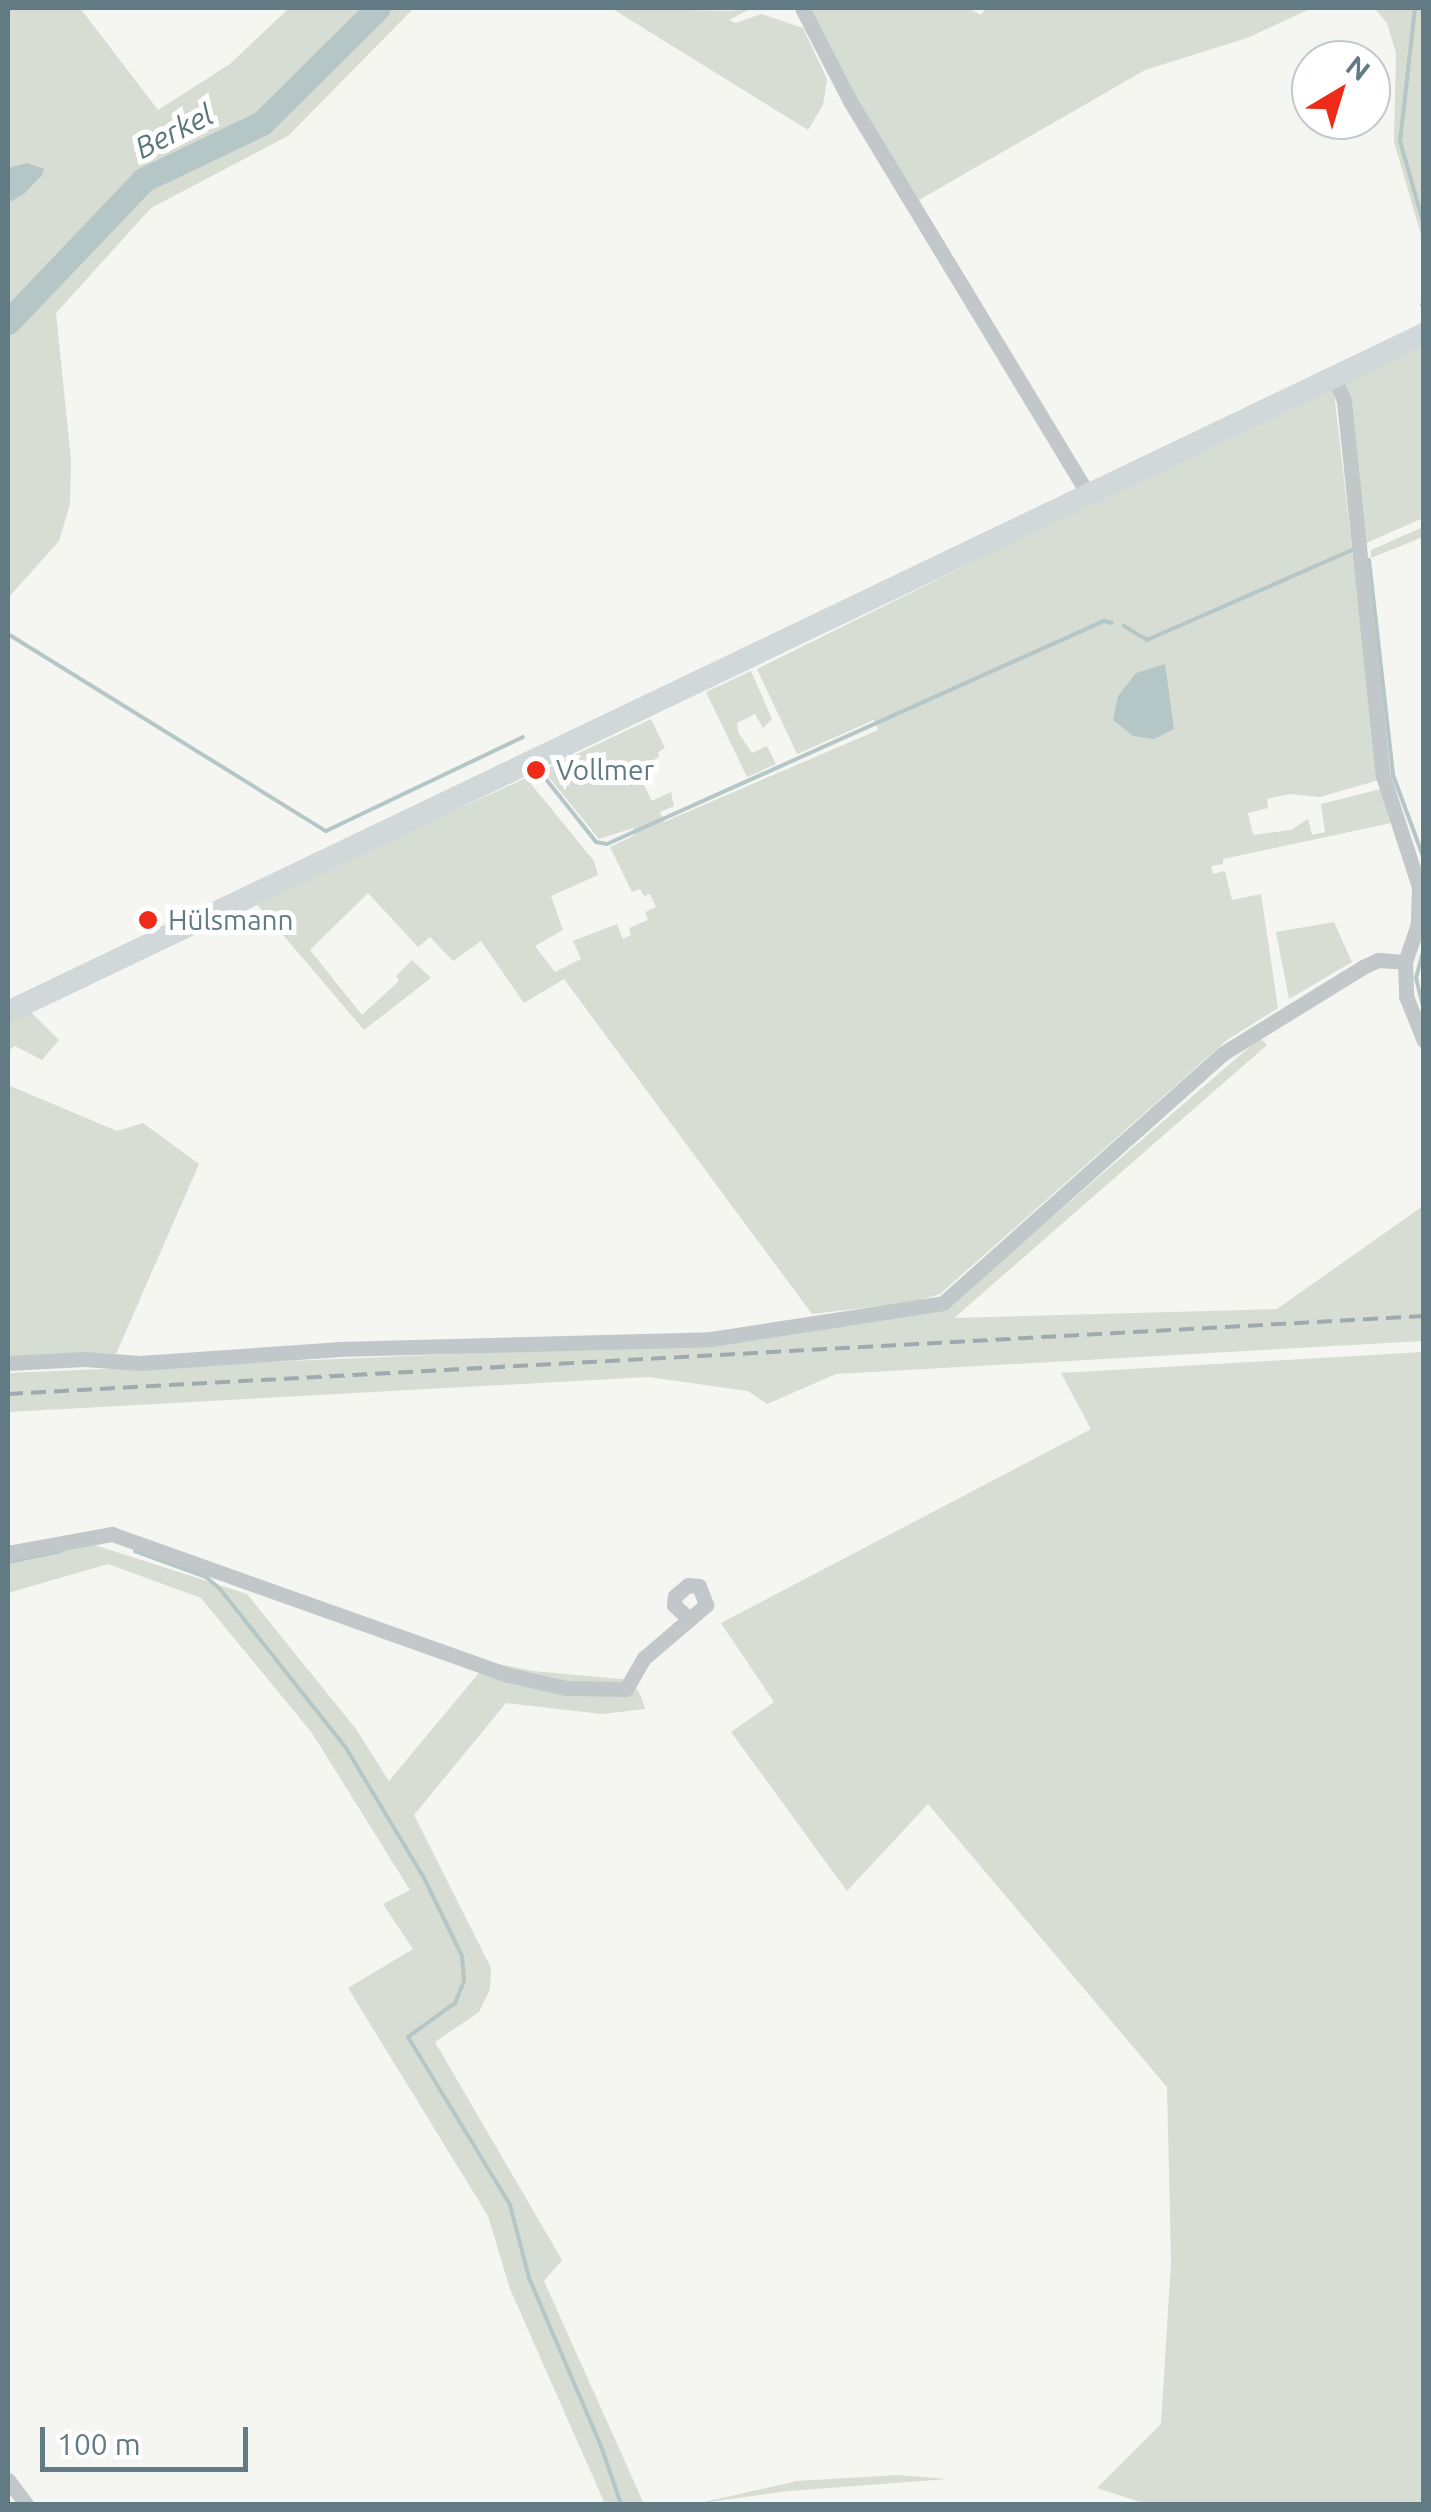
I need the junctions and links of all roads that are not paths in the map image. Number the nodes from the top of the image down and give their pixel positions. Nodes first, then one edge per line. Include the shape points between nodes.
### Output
1 (802, 8) edge
2 (1424, 334) edge
3 (1334, 376) junction
4 (1088, 494) junction
5 (1406, 962) junction
6 (8, 1012) edge
7 (1424, 1040) edge
8 (8, 1363) edge
9 (8, 1553) edge
10 (689, 1619) dead end
11 (8, 2480) edge
12 (26, 2504) edge

1 - 4 street via 850,100
2 - 3 main road
3 - 4 main road
3 - 5 street via 1344,401 1384,776 1419,887 1418,924
4 - 6 main road
5 - 7 street via 1406,996
5 - 8 street via 1378,960 1363,967 1222,1054 943,1303 659,1342
9 - 10 street via 112,1534 508,1676 566,1688 626,1689 644,1658
11 - 12 street

